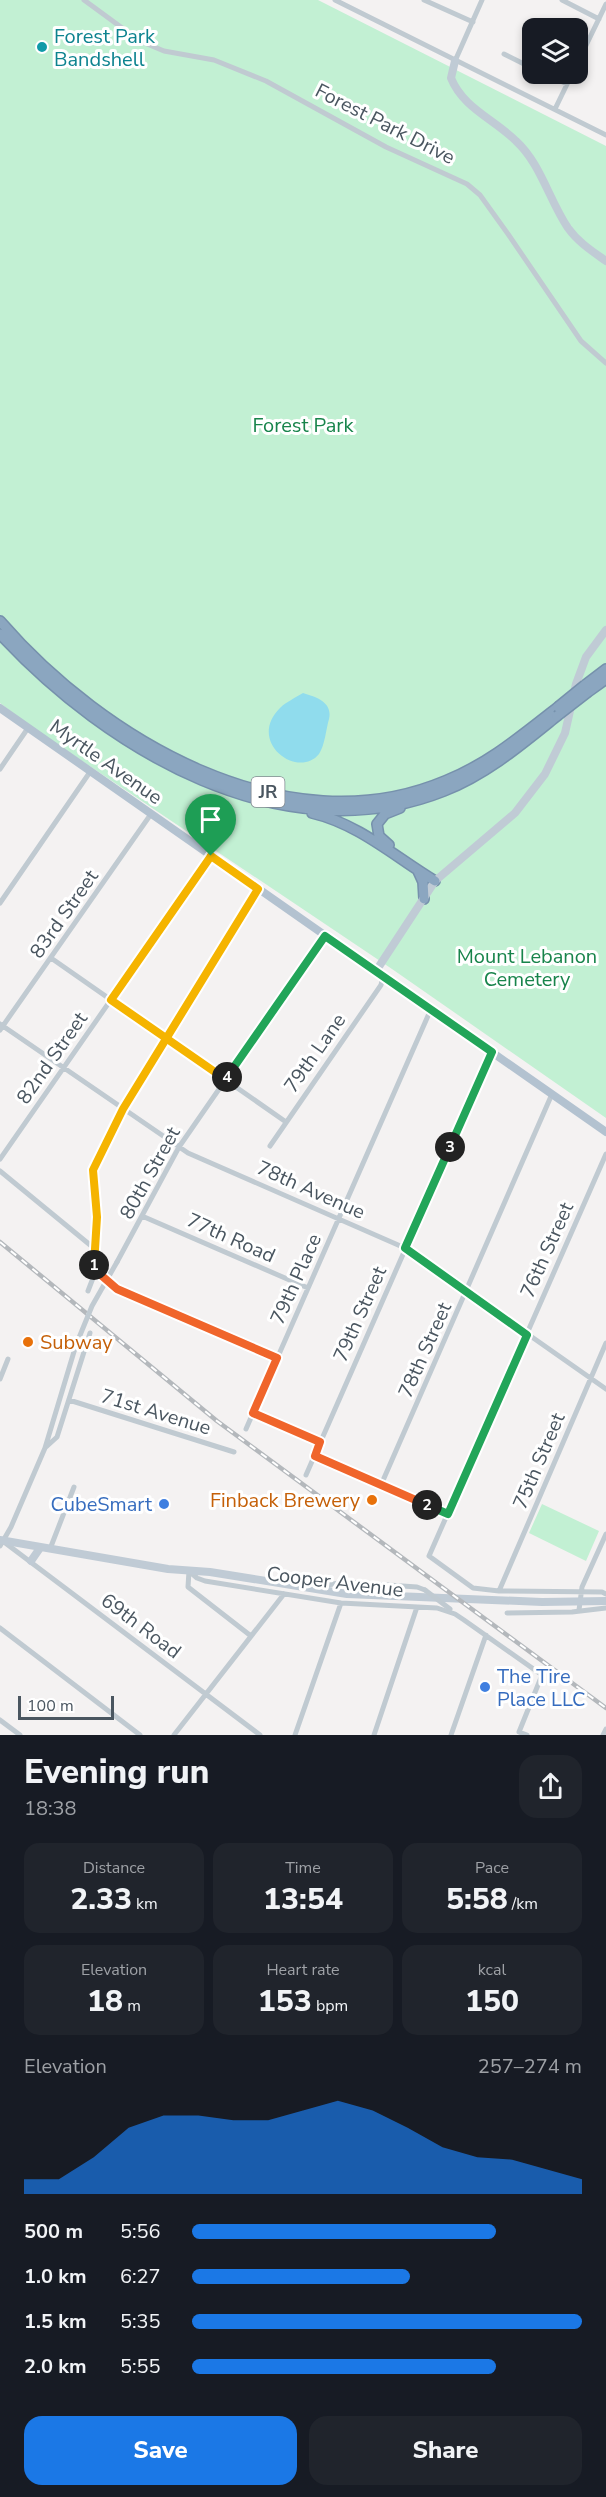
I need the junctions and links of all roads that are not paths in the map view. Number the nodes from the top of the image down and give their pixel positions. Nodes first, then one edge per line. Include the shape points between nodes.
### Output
1 (84, 0) edge
2 (335, 0) edge
3 (424, 0) edge
4 (482, 0) edge
5 (562, 0) edge
6 (606, 4) edge
7 (599, 18) junction
8 (473, 22) junction
9 (588, 41) edge
10 (504, 54) dead end
11 (455, 61) junction
12 (522, 63) edge
13 (567, 84) edge
14 (555, 109) junction
15 (606, 135) edge
16 (606, 261) edge
17 (606, 363) edge
18 (1, 627) edge
19 (606, 630) edge
20 (606, 669) edge
21 (606, 679) edge
22 (587, 689) junction
23 (0, 708) edge
24 (558, 712) junction
25 (0, 714) edge
26 (11, 716) junction
27 (28, 728) junction
28 (0, 769) edge
29 (90, 772) junction
30 (442, 792) junction
31 (290, 806) junction
32 (151, 814) junction
33 (211, 856) junction
34 (418, 871) junction
35 (437, 879) junction
36 (258, 889) junction
37 (423, 899) junction
38 (0, 903) edge
39 (325, 936) junction
40 (51, 958) junction
41 (379, 974) junction
42 (111, 1000) junction
43 (431, 1010) junction
44 (1, 1027) edge
45 (167, 1039) junction
46 (492, 1052) junction
47 (64, 1067) junction
48 (225, 1079) junction
49 (552, 1094) junction
50 (123, 1109) junction
51 (286, 1122) junction
52 (606, 1132) edge
53 (270, 1146) dead end
54 (179, 1148) junction
55 (606, 1154) edge
56 (0, 1159) edge
57 (0, 1171) edge
58 (142, 1216) junction
59 (339, 1219) junction
60 (405, 1248) junction
61 (95, 1249) junction
62 (94, 1269) junction
63 (308, 1288) junction
64 (88, 1291) dead end
65 (467, 1292) junction
66 (90, 1333) dead end
67 (527, 1335) junction
68 (606, 1344) edge
69 (277, 1358) junction
70 (8, 1359) dead end
71 (591, 1378) junction
72 (0, 1379) edge
73 (606, 1389) edge
74 (69, 1400) junction
75 (253, 1413) junction
76 (246, 1429) dead end
77 (320, 1442) junction
78 (45, 1448) junction
79 (234, 1452) dead end
80 (315, 1456) junction
81 (306, 1475) dead end
82 (381, 1485) junction
83 (74, 1487) dead end
84 (448, 1514) junction
85 (606, 1534) edge
86 (1, 1542) edge
87 (40, 1548) junction
88 (50, 1549) junction
89 (31, 1561) junction
90 (189, 1572) junction
91 (310, 1589) junction
92 (499, 1591) junction
93 (580, 1593) junction
94 (284, 1594) junction
95 (606, 1594) edge
96 (606, 1601) edge
97 (341, 1603) junction
98 (580, 1606) junction
99 (417, 1607) junction
100 (606, 1608) edge
101 (507, 1612) dead end
102 (455, 1614) junction
103 (0, 1628) edge
104 (486, 1635) junction
105 (251, 1636) junction
106 (206, 1694) junction
107 (0, 1720) edge
108 (606, 1729) edge
109 (20, 1735) edge
110 (140, 1735) edge
111 (174, 1735) edge
112 (260, 1735) edge
113 (295, 1735) edge
114 (374, 1735) edge
115 (451, 1735) edge
116 (527, 1735) edge
117 (603, 1735) edge

1 - 17 street, Forest Park Drive via 141,42 164,51 214,60 266,81 386,147 467,184 480,195 581,341
2 - 11 street
3 - 8 street
4 - 8 street
5 - 7 street
6 - 7 street
7 - 9 street
8 - 11 street
10 - 12 street
11 - 14 street
11 - 16 street via 451,78 464,100 517,141 567,226
13 - 14 street
14 - 15 street
18 - 24 highway, JR via 97,710 149,744 220,778 305,800 372,800 432,786 483,763
18 - 31 highway, JR via 33,667 68,699 147,753 231,790
19 - 35 street via 586,657 565,733 545,774 515,813
20 - 22 highway, JR
21 - 22 highway, JR
22 - 24 highway, JR, bridge
23 - 26 main road, Myrtle Avenue
24 - 30 highway, JR via 492,766
25 - 26 street
26 - 27 main road, Myrtle Avenue
27 - 28 street
27 - 29 main road, Myrtle Avenue
29 - 32 main road, Myrtle Avenue
29 - 38 street
30 - 31 highway, JR via 364,809
30 - 35 highway via 388,813 377,827 383,841
31 - 34 highway via 345,824
32 - 33 main road, Myrtle Avenue
32 - 40 street, 83rd Street
33 - 36 main road, Myrtle Avenue
33 - 42 street, 82nd Street
34 - 35 highway
34 - 37 highway
35 - 37 street
36 - 39 main road, Myrtle Avenue
36 - 45 street
37 - 41 street
39 - 41 main road, Myrtle Avenue
39 - 48 street, 80th Street
40 - 42 street
40 - 44 street, 83rd Street
41 - 43 main road, Myrtle Avenue
41 - 51 street, 79th Lane via 381,985
42 - 45 street
42 - 47 street, 82nd Street
43 - 46 main road, Myrtle Avenue
43 - 59 street, 79th Place
44 - 47 street, 78th Avenue
45 - 48 street
45 - 50 street
46 - 49 main road, Myrtle Avenue
46 - 60 street, 79th Street
47 - 50 street, 78th Avenue
47 - 56 street, 82nd Street
48 - 51 street
48 - 54 street, 80th Street
49 - 52 main road, Myrtle Avenue
49 - 65 street, 78th Street
50 - 54 street, 78th Avenue
50 - 61 street via 93,1170
51 - 53 street, 79th Lane
54 - 58 street, 80th Street
54 - 59 street, 78th Avenue
55 - 67 street, 76th Street
57 - 61 street
58 - 63 street, 77th Road
58 - 78 street, 80th Street, bridge via 92,1306
59 - 60 street, 78th Avenue
59 - 63 street, 79th Place
60 - 65 street, 78th Avenue
60 - 77 street, 79th Street
61 - 62 street
62 - 64 street
62 - 69 street via 117,1289
63 - 69 street, 79th Place
65 - 67 street, 78th Avenue
65 - 82 street, 78th Street
66 - 74 street, 80th Street
67 - 71 street, 78th Avenue
67 - 84 street, 76th Street
68 - 71 street, 75th Street
69 - 75 street, 79th Place
70 - 72 street
71 - 73 street, 78th Avenue
71 - 92 street, 75th Street
74 - 78 street, 80th Street via 57,1437
74 - 79 street, 71st Avenue
75 - 76 street, 79th Place
75 - 77 street
77 - 80 street, 79th Street
78 - 86 street, 80th Street via 12,1527
80 - 81 street, 79th Street
80 - 82 street
82 - 84 street
83 - 88 street
84 - 92 street, 76th Street via 429,1556 473,1588
85 - 93 street
86 - 87 street, Cooper Avenue
86 - 89 street, 69th Road
87 - 88 street, Cooper Avenue
87 - 89 street
88 - 90 street, Cooper Avenue
89 - 106 street, 69th Road
90 - 91 street, Cooper Avenue
90 - 94 street, Cooper Avenue via 206,1581
90 - 105 street via 188,1587
91 - 98 street, Cooper Avenue
91 - 102 street, Cooper Avenue, bridge via 344,1582 417,1587
92 - 93 street
93 - 95 street
93 - 98 street
94 - 97 street, Cooper Avenue
94 - 105 street
96 - 98 street, Cooper Avenue
97 - 99 street, Cooper Avenue
97 - 113 street
98 - 100 street, Cooper Avenue
98 - 101 street, Cooper Avenue
99 - 102 street, Cooper Avenue
99 - 114 street
102 - 104 street
103 - 110 street
104 - 115 street
104 - 116 street via 542,1675 519,1732
105 - 106 street
106 - 111 street
106 - 112 street, 69th Road
107 - 109 street
108 - 117 street

